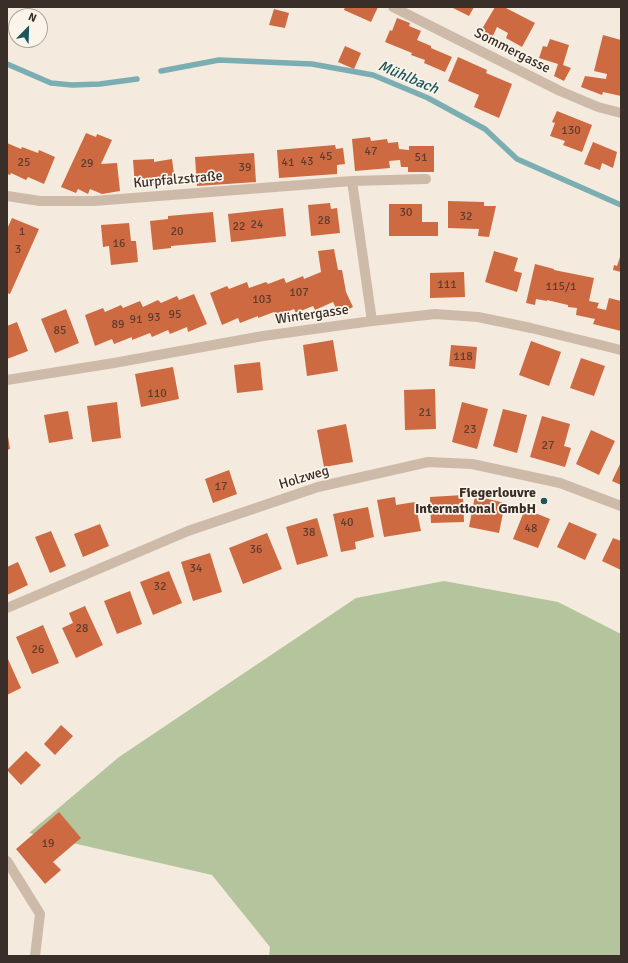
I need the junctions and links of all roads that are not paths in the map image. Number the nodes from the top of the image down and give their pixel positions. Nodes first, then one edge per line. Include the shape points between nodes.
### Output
1 (393, 7) edge
2 (621, 113) edge
3 (426, 179) dead end
4 (352, 181) junction
5 (7, 196) edge
6 (372, 321) junction
7 (621, 350) edge
8 (7, 380) edge
9 (621, 506) edge
10 (7, 608) edge
11 (7, 862) edge
12 (35, 956) edge

1 - 2 street, Sommergasse via 560,91 598,107
3 - 4 street, Kurpfalzstraße
4 - 5 street, Kurpfalzstraße via 94,201 40,201
4 - 6 street
6 - 7 street, Wintergasse via 435,314 478,317
6 - 8 street, Wintergasse via 263,336
9 - 10 street, Holzweg via 560,483 472,464 428,462 318,487 188,531
11 - 12 street via 40,914

